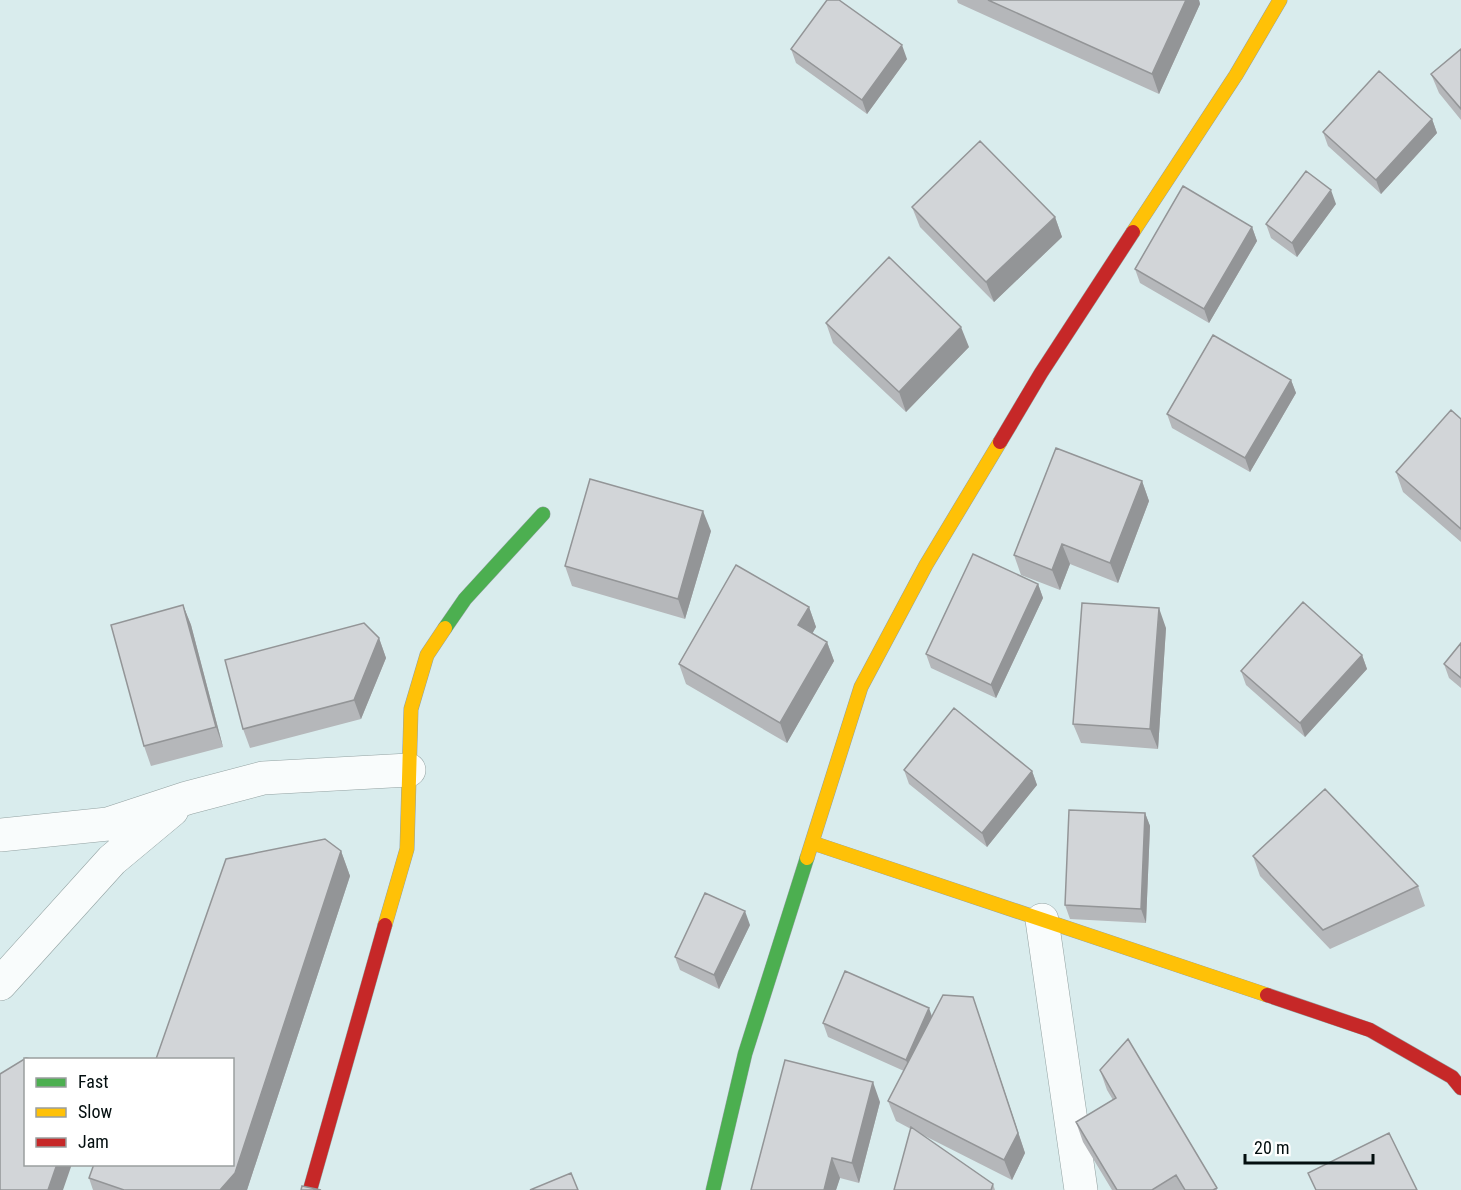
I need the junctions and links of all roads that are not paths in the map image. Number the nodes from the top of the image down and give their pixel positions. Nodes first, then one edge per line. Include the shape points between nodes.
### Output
1 (1280, 0) edge
2 (543, 514) dead end
3 (409, 770) junction
4 (187, 798) junction
5 (0, 835) edge
6 (813, 843) junction
7 (1042, 920) junction
8 (0, 984) edge
9 (1461, 1088) edge
10 (310, 1190) edge
11 (713, 1190) edge
12 (1081, 1190) edge

1 - 6 street via 1236,75 1041,373 926,565 861,687
2 - 3 street via 465,599 427,655 411,709
3 - 4 street via 263,778
3 - 10 street via 407,849
4 - 5 street via 108,824
4 - 8 street via 112,860
6 - 7 street
6 - 11 street via 745,1054
7 - 9 street via 1370,1030 1452,1077
7 - 12 street

